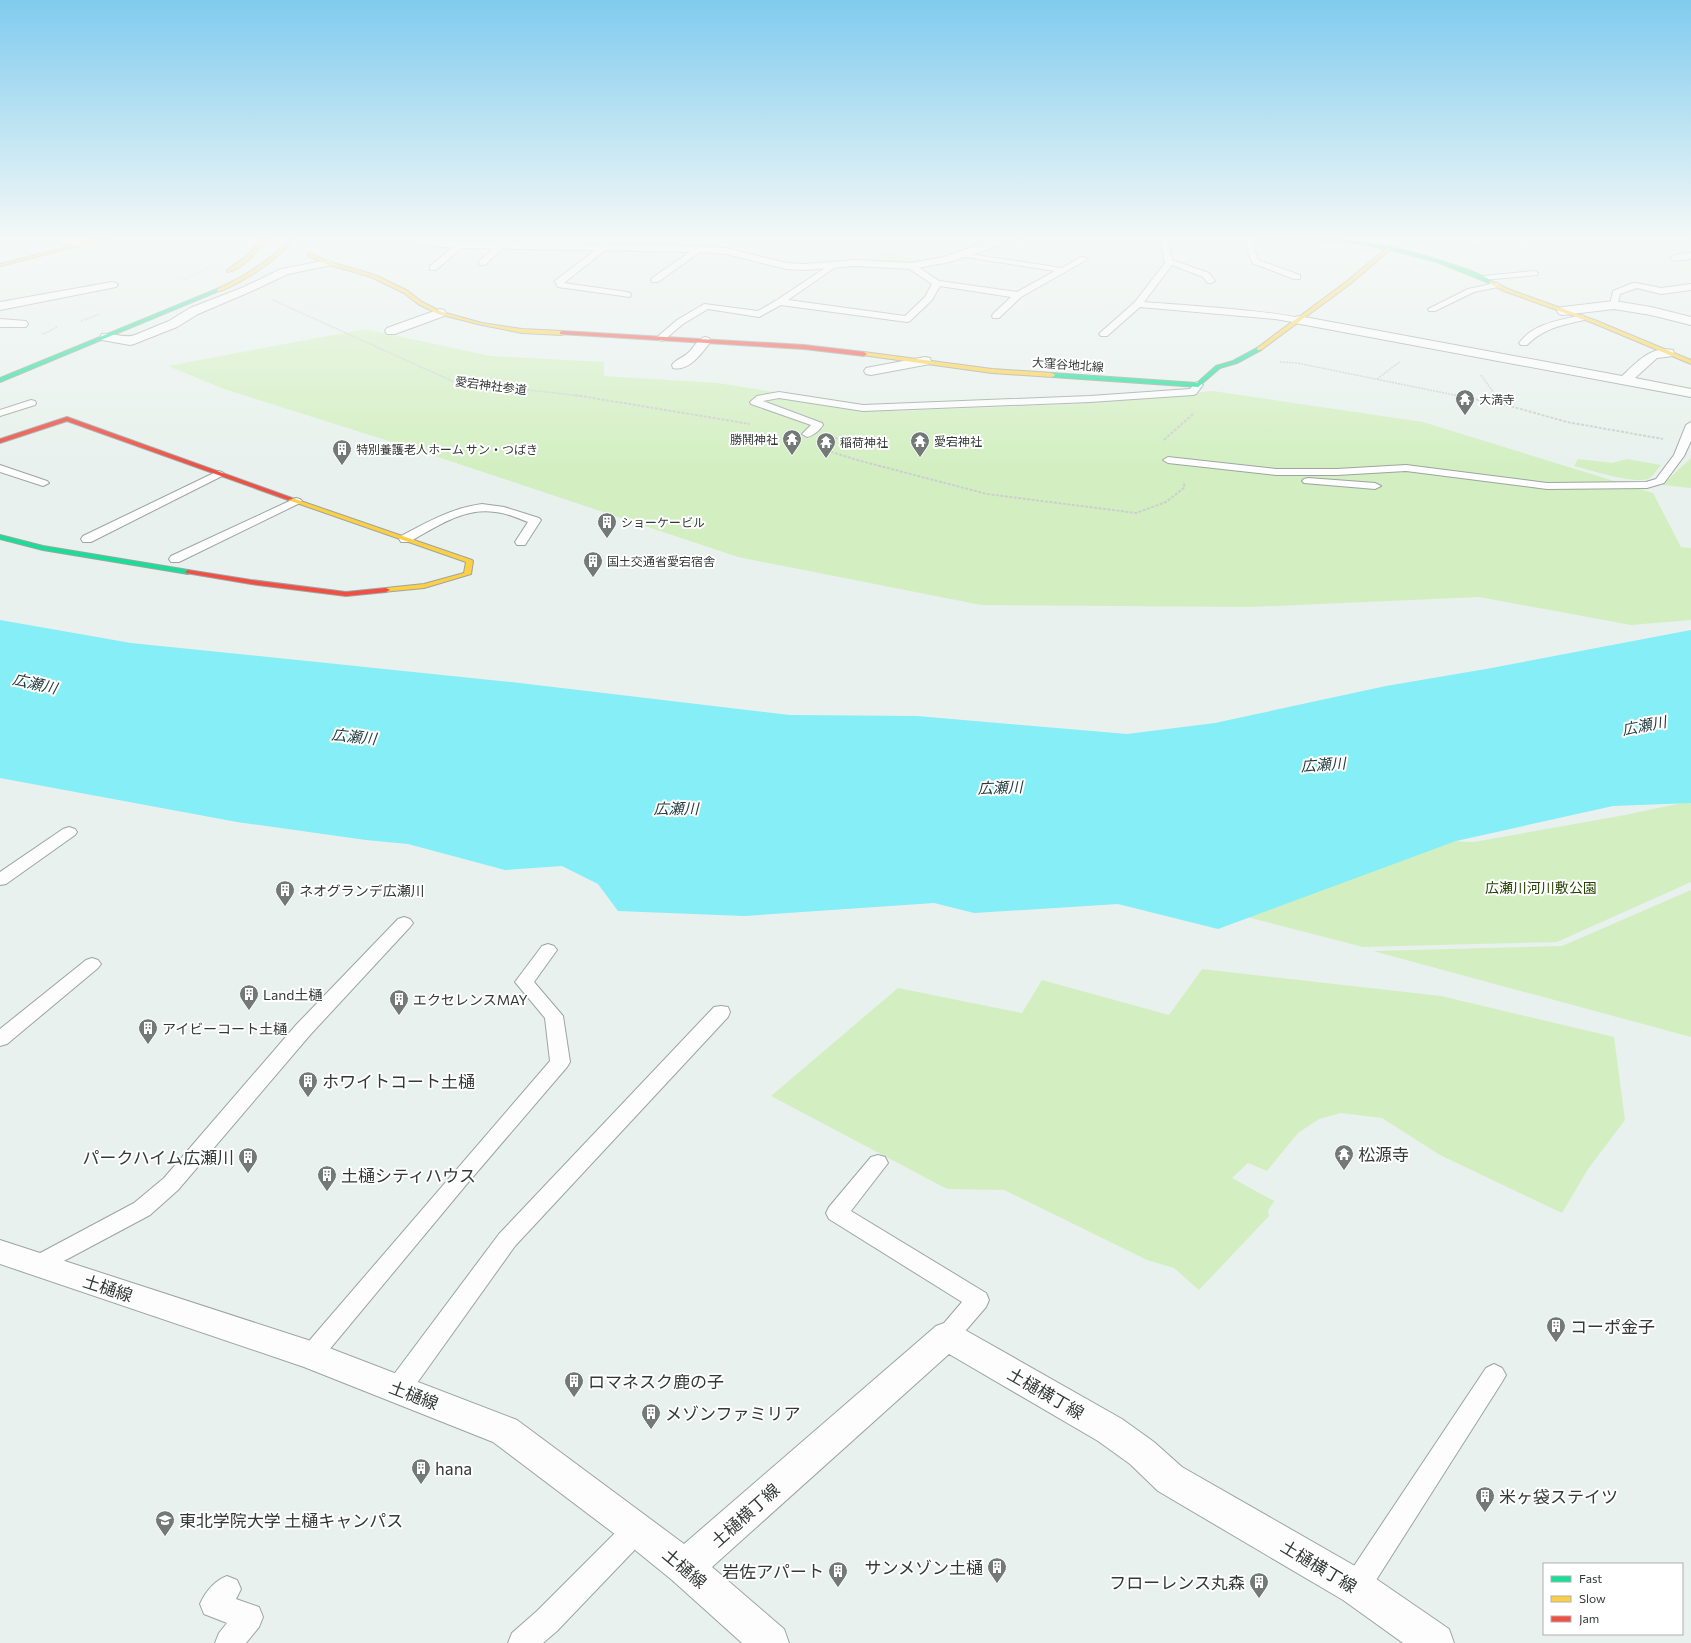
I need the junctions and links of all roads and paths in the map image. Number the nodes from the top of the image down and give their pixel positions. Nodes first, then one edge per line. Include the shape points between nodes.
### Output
1 (99, 315) edge
2 (159, 315) edge
3 (188, 315) edge
4 (305, 315) edge
5 (435, 315) edge
6 (446, 315) edge
7 (692, 315) edge
8 (875, 315) edge
9 (912, 315) edge
10 (1126, 315) edge
11 (1260, 315) edge
12 (1306, 315) edge
13 (1572, 315) edge
14 (1666, 315) edge
15 (1581, 318) junction
16 (1299, 320) junction
17 (1691, 321) edge
18 (79, 322) dead end
19 (0, 323) edge
20 (22, 324) dead end
21 (57, 327) dead end
22 (391, 331) dead end
23 (44, 334) dead end
24 (1104, 334) dead end
25 (106, 337) junction
26 (661, 338) junction
27 (705, 341) junction
28 (1524, 343) dead end
29 (1468, 352) junction
30 (1668, 353) junction
31 (925, 361) junction
32 (1273, 362) dead end
33 (1691, 362) edge
34 (678, 365) dead end
35 (871, 371) dead end
36 (0, 380) edge
37 (1624, 381) junction
38 (1198, 385) junction
39 (1691, 393) edge
40 (31, 403) dead end
41 (1510, 406) junction
42 (0, 413) edge
43 (750, 424) dead end
44 (1691, 425) edge
45 (807, 434) joint
46 (0, 441) edge
47 (1686, 443) junction
48 (1168, 460) joint
49 (0, 468) edge
50 (1276, 472) junction
51 (218, 474) junction
52 (43, 483) dead end
53 (1375, 486) dead end
54 (296, 501) junction
55 (0, 537) edge
56 (87, 538) dead end
57 (405, 539) junction
58 (522, 542) dead end
59 (175, 559) dead end
60 (69, 832) dead end
61 (0, 880) edge
62 (404, 923) dead end
63 (548, 950) dead end
64 (92, 964) dead end
65 (721, 1012) dead end
66 (0, 1039) edge
67 (878, 1163) dead end
68 (0, 1252) edge
69 (37, 1265) junction
70 (947, 1336) junction
71 (311, 1355) junction
72 (1494, 1375) dead end
73 (398, 1389) junction
74 (637, 1529) junction
75 (685, 1567) junction
76 (1356, 1588) junction
77 (227, 1589) dead end
78 (229, 1643) edge
79 (522, 1643) edge
80 (770, 1643) edge
81 (1435, 1643) edge

1 - 18 path
2 - 25 main road
3 - 25 street via 139,338 130,340
4 - 43 path, 愛宕神社参道 via 452,381 559,392
5 - 22 street
6 - 26 main road, 大窪谷地北線 via 522,331
7 - 26 lane
8 - 9 lane via 907,319
10 - 24 lane
11 - 16 lane
12 - 16 main road
13 - 15 main road
14 - 17 street
15 - 28 lane via 1545,326 1533,333
15 - 30 main road
16 - 29 street
16 - 38 main road via 1255,352 1218,367
19 - 20 street
21 - 23 path
25 - 36 main road
26 - 27 main road, 大窪谷地北線
27 - 31 main road, 大窪谷地北線 via 827,349
27 - 34 street via 693,356
29 - 37 street
29 - 41 path via 1484,370 1480,374 1498,399 1513,401
30 - 33 main road
30 - 37 street via 1653,355
31 - 35 street
31 - 38 main road, 大窪谷地北線 via 992,371
32 - 41 path via 1297,363
37 - 39 street
38 - 45 lane via 1193,392 899,407 863,408 779,394 755,402 818,425
40 - 42 lane
41 - 47 path via 1567,422
44 - 47 lane
45 - 48 path via 798,440 835,454 987,494 1136,513 1166,502 1185,487 1181,476 1168,467
46 - 51 main road via 67,419
47 - 50 lane via 1660,481 1647,485 1547,486 1406,468
48 - 50 lane
49 - 52 lane
50 - 53 lane via 1308,481
51 - 54 main road
51 - 56 lane
54 - 57 main road
54 - 59 lane
55 - 57 main road via 43,548 251,582 346,594 424,586 467,574 470,561
57 - 58 lane via 458,512 494,508 535,520
60 - 61 lane
62 - 69 lane via 303,1030 171,1184 142,1209
63 - 71 lane via 524,982 554,1016 560,1062
64 - 66 lane
65 - 73 lane via 507,1240
67 - 70 lane via 838,1213 978,1300
68 - 69 street, 土樋線
69 - 71 street, 土樋線
70 - 75 street, 土樋横丁線
70 - 76 street, 土樋横丁線 via 1110,1430 1142,1452 1170,1479
71 - 73 street, 土樋線
72 - 76 lane
73 - 74 street, 土樋線 via 506,1431
74 - 75 street, 土樋線
74 - 79 lane
75 - 80 street, 土樋線
76 - 81 street, 土樋横丁線
77 - 78 lane via 214,1604 249,1617

